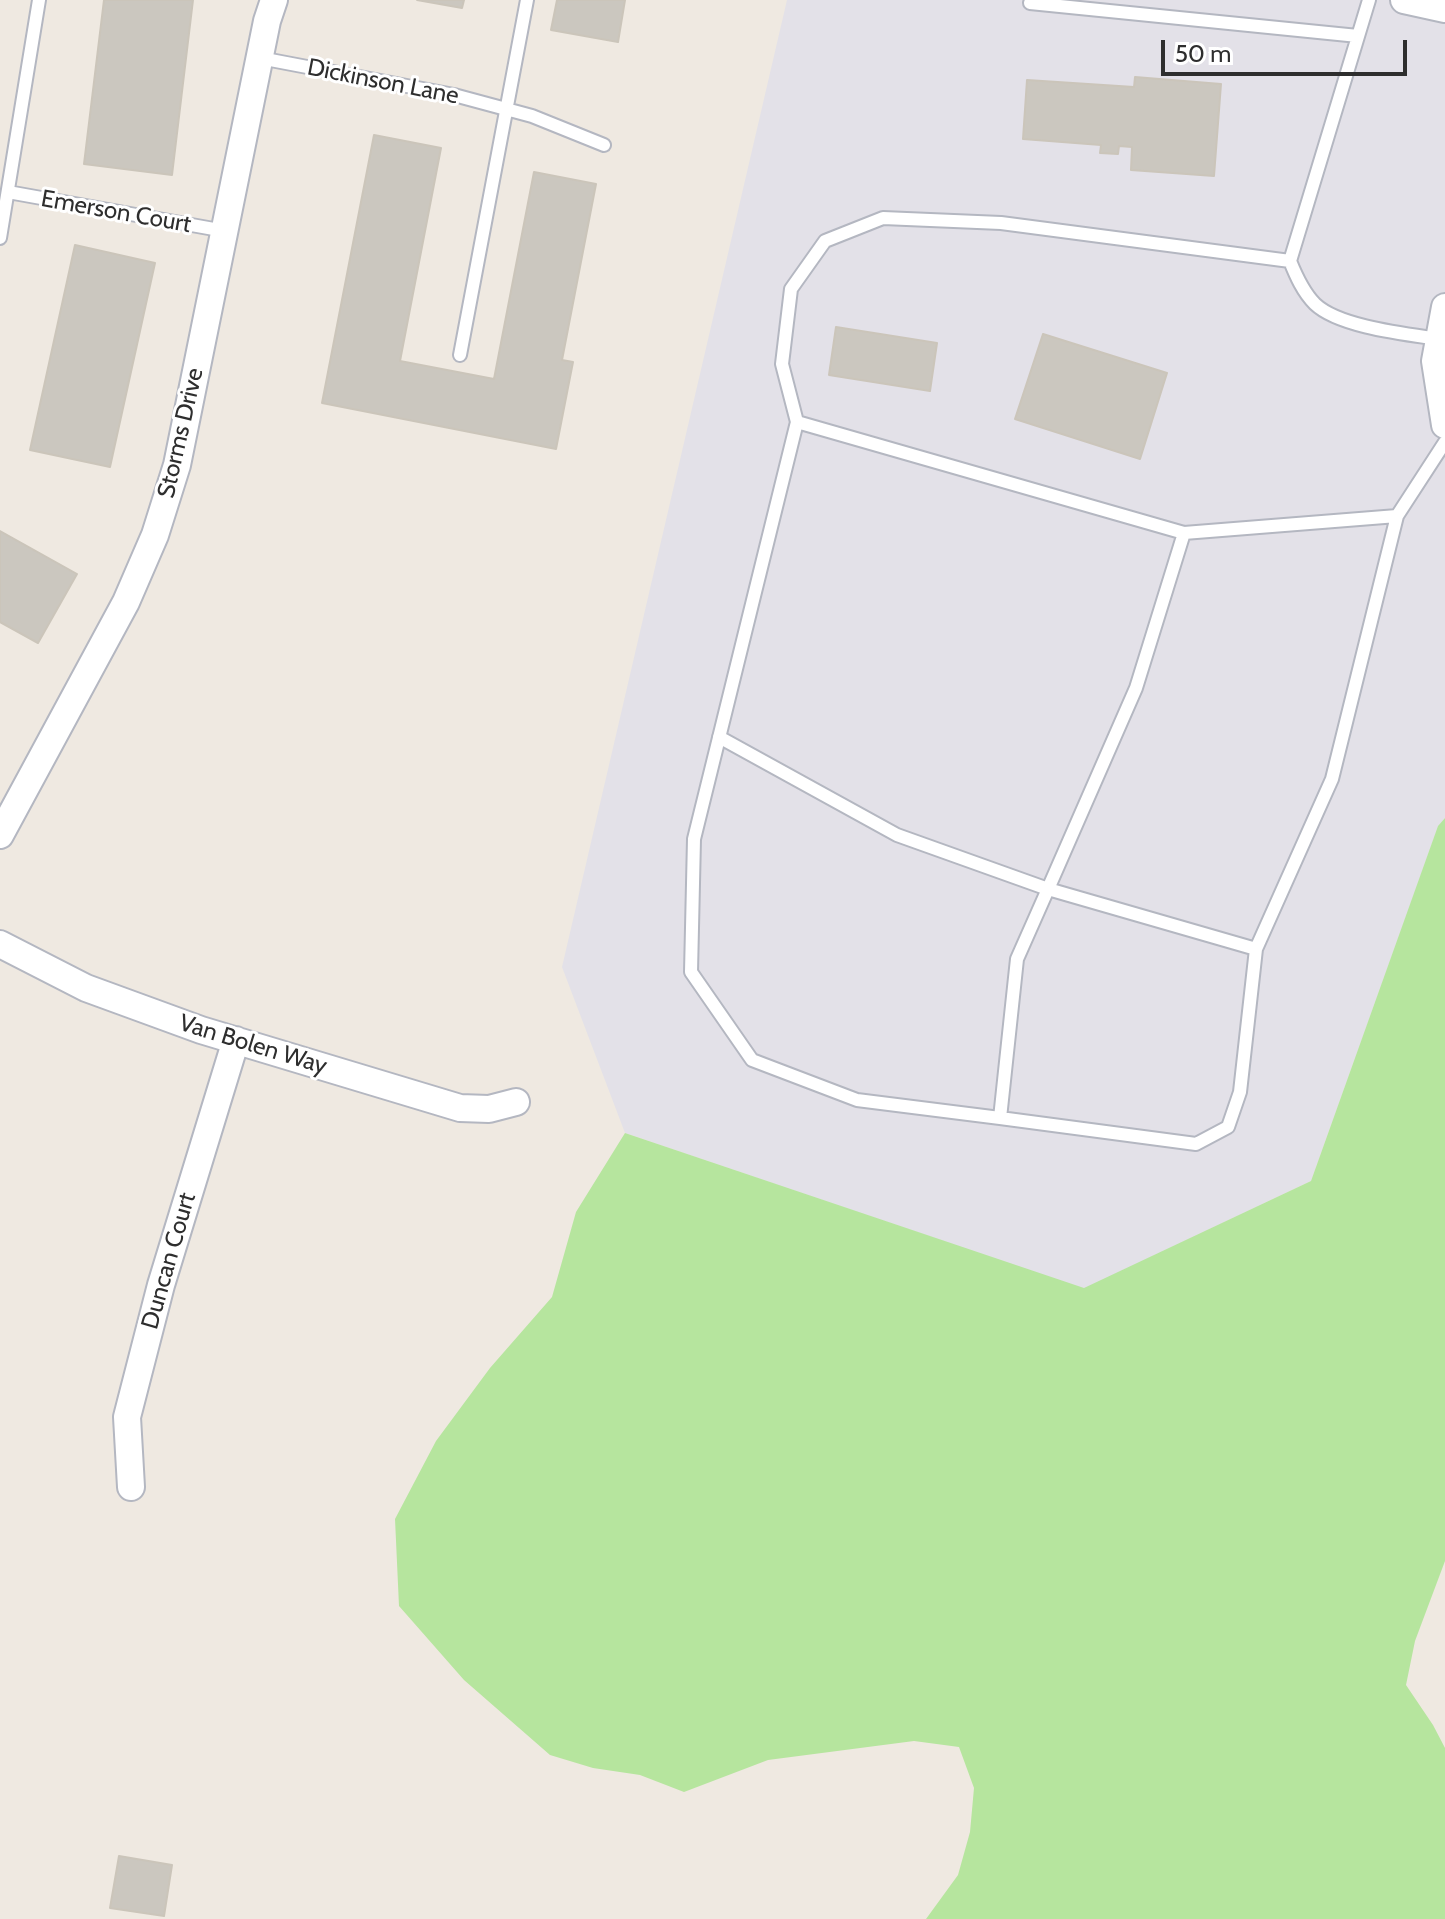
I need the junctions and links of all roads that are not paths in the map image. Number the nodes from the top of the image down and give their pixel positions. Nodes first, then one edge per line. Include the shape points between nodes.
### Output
1 (39, 0) edge
2 (274, 0) edge
3 (527, 0) edge
4 (1369, 0) edge
5 (1404, 0) edge
6 (1030, 3) dead end
7 (1445, 9) edge
8 (1358, 36) junction
9 (260, 58) junction
10 (506, 109) junction
11 (604, 145) dead end
12 (8, 192) junction
13 (225, 231) junction
14 (0, 238) edge
15 (1290, 261) junction
16 (1445, 307) edge
17 (1439, 339) junction
18 (460, 355) dead end
19 (797, 422) junction
20 (1445, 425) edge
21 (1445, 442) edge
22 (1397, 516) junction
23 (1184, 533) junction
24 (719, 737) junction
25 (0, 835) edge
26 (1048, 889) junction
27 (0, 944) edge
28 (1256, 949) junction
29 (236, 1040) junction
30 (516, 1102) dead end
31 (1000, 1118) junction
32 (131, 1487) dead end

1 - 12 lane, Emerson Court
2 - 9 street, Storms Drive
3 - 10 lane
4 - 8 lane
5 - 7 street
6 - 8 lane
8 - 15 lane
9 - 10 lane, Dickinson Lane
9 - 13 street, Storms Drive
10 - 11 lane, Dickinson Lane
10 - 18 lane
12 - 13 lane, Emerson Court
12 - 14 lane, Emerson Court
13 - 25 street, Storms Drive via 177,465 155,535 126,602
15 - 17 lane via 1316,306 1358,325
15 - 19 lane via 1001,223 883,218 825,241 791,289 782,364
16 - 17 street
17 - 20 street via 1435,361
19 - 23 lane
19 - 24 lane
21 - 22 lane
22 - 23 lane
22 - 28 lane via 1332,779
23 - 26 lane via 1136,688
24 - 26 lane via 897,835
24 - 31 lane via 694,839 691,972 752,1060 857,1100
26 - 28 lane
26 - 31 lane via 1017,959
27 - 29 street, Van Bolen Way via 86,988
28 - 31 lane via 1240,1092 1228,1127 1196,1144
29 - 30 street, Van Bolen Way via 460,1108 489,1109
29 - 32 street, Duncan Court via 161,1285 127,1417

